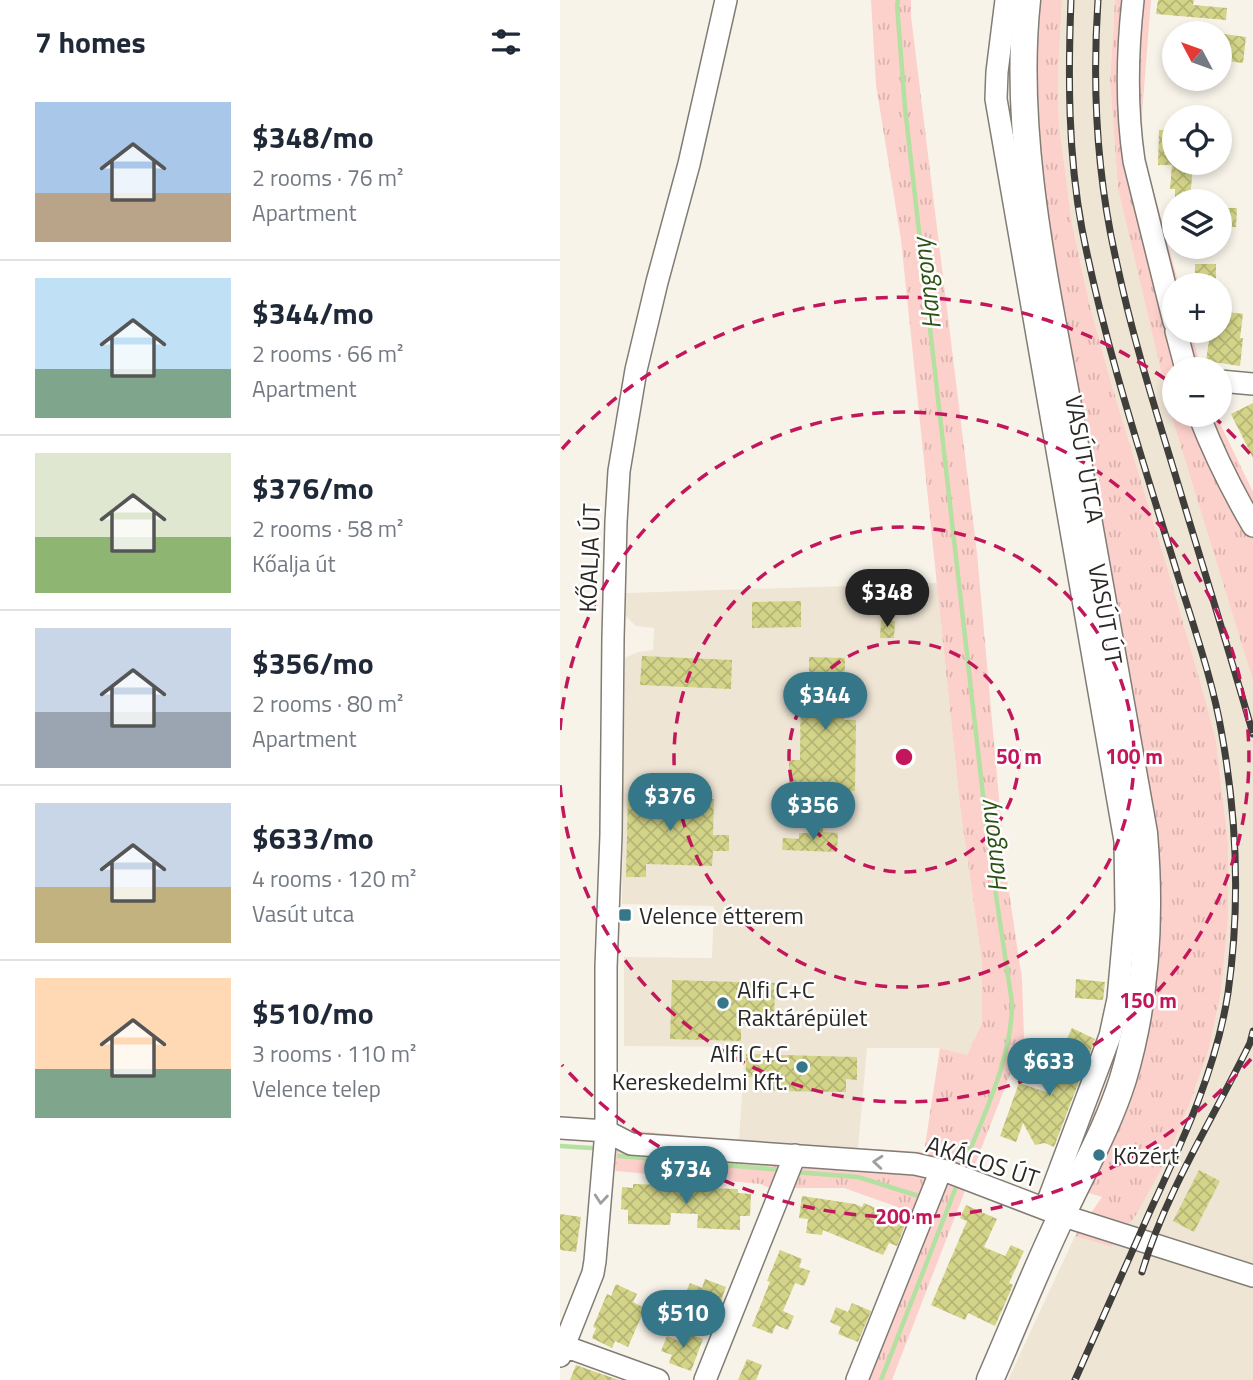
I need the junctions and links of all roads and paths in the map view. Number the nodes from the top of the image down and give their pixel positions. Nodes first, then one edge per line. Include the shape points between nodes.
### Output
1 (726, 0) edge
2 (1006, 0) edge
3 (1027, 0) edge
4 (1133, 0) edge
5 (1162, 274) edge
6 (1232, 382) edge
7 (1253, 384) edge
8 (1204, 427) edge
9 (1253, 526) edge
10 (560, 1128) edge
11 (606, 1131) junction
12 (791, 1165) junction
13 (936, 1185) junction
14 (1053, 1212) junction
15 (1253, 1276) edge
16 (562, 1351) edge
17 (659, 1380) edge
18 (705, 1380) edge
19 (857, 1380) edge
20 (990, 1380) edge

1 - 11 street, KŐALJA ÚT via 690,163 636,370 620,471 612,638
2 - 14 street, VASÚT UTCA via 996,99 1125,841 1126,909 1111,1036
3 - 14 main road, VASÚT ÚT via 1024,91 1031,185 1144,833 1148,899 1145,969 1123,1079 1103,1130
4 - 5 street via 1128,41 1130,135
6 - 7 street
8 - 9 street
10 - 11 street, AKÁCOS ÚT
11 - 12 street, AKÁCOS ÚT via 631,1144
11 -> 16 street, KŐALJA ÚT via 593,1273
13 -> 12 street, AKÁCOS ÚT via 915,1164
12 - 18 street
13 - 14 street, AKÁCOS ÚT via 971,1181
13 - 19 street
14 - 15 street, AKÁCOS ÚT
14 - 20 main road, VASÚT ÚT
16 - 17 street

